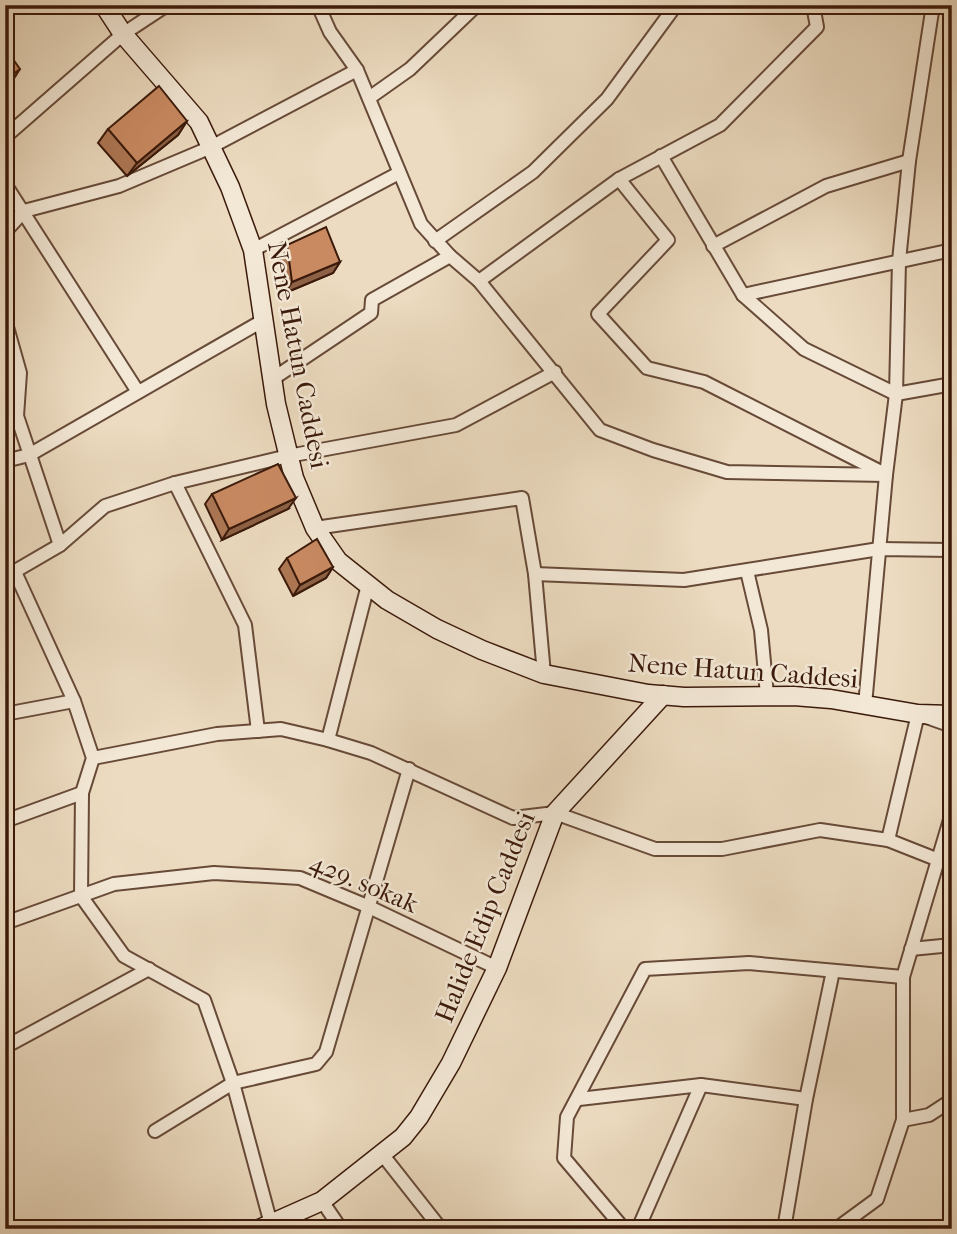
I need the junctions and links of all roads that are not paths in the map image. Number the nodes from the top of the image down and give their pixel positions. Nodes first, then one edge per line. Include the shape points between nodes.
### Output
1 (104, 5) edge
2 (167, 5) edge
3 (318, 5) edge
4 (477, 5) edge
5 (676, 5) edge
6 (813, 5) edge
7 (933, 5) edge
8 (123, 34) junction
9 (357, 70) junction
10 (369, 98) junction
11 (5, 137) edge
12 (209, 148) junction
13 (661, 156) junction
14 (909, 161) junction
15 (400, 173) junction
16 (619, 179) junction
17 (5, 184) edge
18 (24, 211) junction
19 (5, 232) edge
20 (435, 241) junction
21 (713, 246) junction
22 (253, 250) junction
23 (952, 250) edge
24 (450, 257) junction
25 (899, 261) junction
26 (479, 281) junction
27 (743, 295) junction
28 (5, 320) edge
29 (264, 320) junction
30 (555, 372) junction
31 (274, 378) junction
32 (952, 384) edge
33 (138, 392) junction
34 (896, 394) junction
35 (29, 455) junction
36 (288, 456) junction
37 (5, 461) edge
38 (886, 475) junction
39 (175, 483) junction
40 (315, 528) junction
41 (60, 545) junction
42 (879, 549) junction
43 (952, 550) edge
44 (747, 571) junction
45 (535, 574) junction
46 (10, 575) edge
47 (368, 585) junction
48 (544, 674) junction
49 (663, 695) junction
50 (767, 695) junction
51 (74, 701) junction
52 (865, 705) junction
53 (5, 714) edge
54 (918, 714) junction
55 (952, 715) edge
56 (952, 726) edge
57 (258, 731) junction
58 (328, 740) junction
59 (93, 758) junction
60 (409, 769) junction
61 (82, 793) junction
62 (555, 813) junction
63 (952, 813) edge
64 (5, 821) edge
65 (888, 840) junction
66 (952, 858) edge
67 (936, 859) junction
68 (81, 895) junction
69 (367, 906) junction
70 (5, 923) edge
71 (952, 945) edge
72 (911, 949) junction
73 (497, 968) junction
74 (149, 969) junction
75 (833, 971) junction
76 (903, 977) junction
77 (5, 1047) edge
78 (233, 1083) junction
79 (701, 1085) junction
80 (579, 1099) junction
81 (806, 1099) junction
82 (952, 1100) edge
83 (904, 1120) junction
84 (155, 1131) dead end
85 (383, 1154) junction
86 (321, 1201) junction
87 (265, 1226) edge
88 (952, 1226) edge
89 (341, 1229) edge
90 (441, 1229) edge
91 (624, 1229) edge
92 (638, 1229) edge
93 (784, 1229) edge
94 (836, 1229) edge
95 (947, 1229) edge

1 - 8 street, Nene Hatun Caddesi
2 - 8 street
3 - 9 street via 330,32
4 - 10 street via 410,69
5 - 20 street via 607,99 533,172
6 - 13 street via 817,27 786,61 720,125
7 - 14 street
8 - 11 street
8 - 12 street, Nene Hatun Caddesi via 199,122
9 - 10 street
9 - 12 street
10 - 15 street
12 - 18 street via 119,186
12 - 22 street, Nene Hatun Caddesi via 230,187
13 - 16 street
13 - 21 street
14 - 21 street via 826,186
14 - 25 street
15 - 20 street via 421,225
15 - 22 street
16 - 26 street
16 - 38 street via 668,240 598,314 647,368 704,382
17 - 18 street
18 - 19 street
18 - 33 street
20 - 24 street
21 - 27 street
22 - 29 street, Nene Hatun Caddesi
23 - 25 street
24 - 26 street
24 - 31 street via 372,300 371,313
25 - 27 street
25 - 34 street
26 - 30 street
27 - 34 street via 804,349
28 - 35 street via 20,373 17,416
29 - 31 street, Nene Hatun Caddesi
29 - 33 street
30 - 36 street via 456,425
30 - 38 street via 600,430 653,450 727,472
31 - 36 street, Nene Hatun Caddesi
32 - 34 street
33 - 35 street
34 - 38 street
35 - 37 street
35 - 41 street
36 - 39 street
36 - 40 street, Nene Hatun Caddesi
38 - 42 street
39 - 41 street via 106,506
39 - 57 street via 245,625
40 - 45 street via 523,498
40 - 47 street, Nene Hatun Caddesi via 338,561
41 - 46 street
42 - 43 street
42 - 44 street
42 - 52 street
44 - 45 street via 684,580
44 - 50 street via 761,630
45 - 48 street
46 - 51 street
47 - 48 street, Nene Hatun Caddesi via 437,629
47 - 58 street
48 - 49 street, Nene Hatun Caddesi
49 - 50 street, Nene Hatun Caddesi
49 - 62 street, Halide Edip Caddesi
50 - 52 street, Nene Hatun Caddesi
51 - 53 street
51 - 59 street
52 - 54 street, Nene Hatun Caddesi
54 - 55 street, Nene Hatun Caddesi
54 - 56 street
54 - 65 street
57 - 58 street via 281,729
57 - 59 street via 217,734
58 - 60 street
59 - 61 street
60 - 62 street via 513,818
60 - 69 street
61 - 64 street
61 - 68 street
62 - 65 street via 654,849 722,849 820,830
62 - 73 street, Halide Edip Caddesi
63 - 67 street
65 - 67 street
66 - 67 street
67 - 72 street
68 - 69 street, 429. sokak via 114,884 214,873 300,878
68 - 70 street, 429. sokak
68 - 74 street via 124,956
69 - 73 street, 429. sokak
69 - 78 street via 326,1052 316,1064
71 - 72 street
72 - 76 street
73 - 85 street, Halide Edip Caddesi via 435,1093 403,1138
74 - 77 street
74 - 78 street via 204,1000
75 - 76 street
75 - 80 street via 749,963 645,969
75 - 81 street
76 - 83 street
78 - 84 street
78 - 87 street
79 - 80 street
79 - 81 street
79 - 92 street
80 - 91 street via 567,1117 564,1158
81 - 93 street
82 - 83 street via 929,1115
83 - 94 street via 877,1199
85 - 86 street, Halide Edip Caddesi
85 - 90 street
86 - 87 street, Halide Edip Caddesi
86 - 89 street
88 - 95 street

